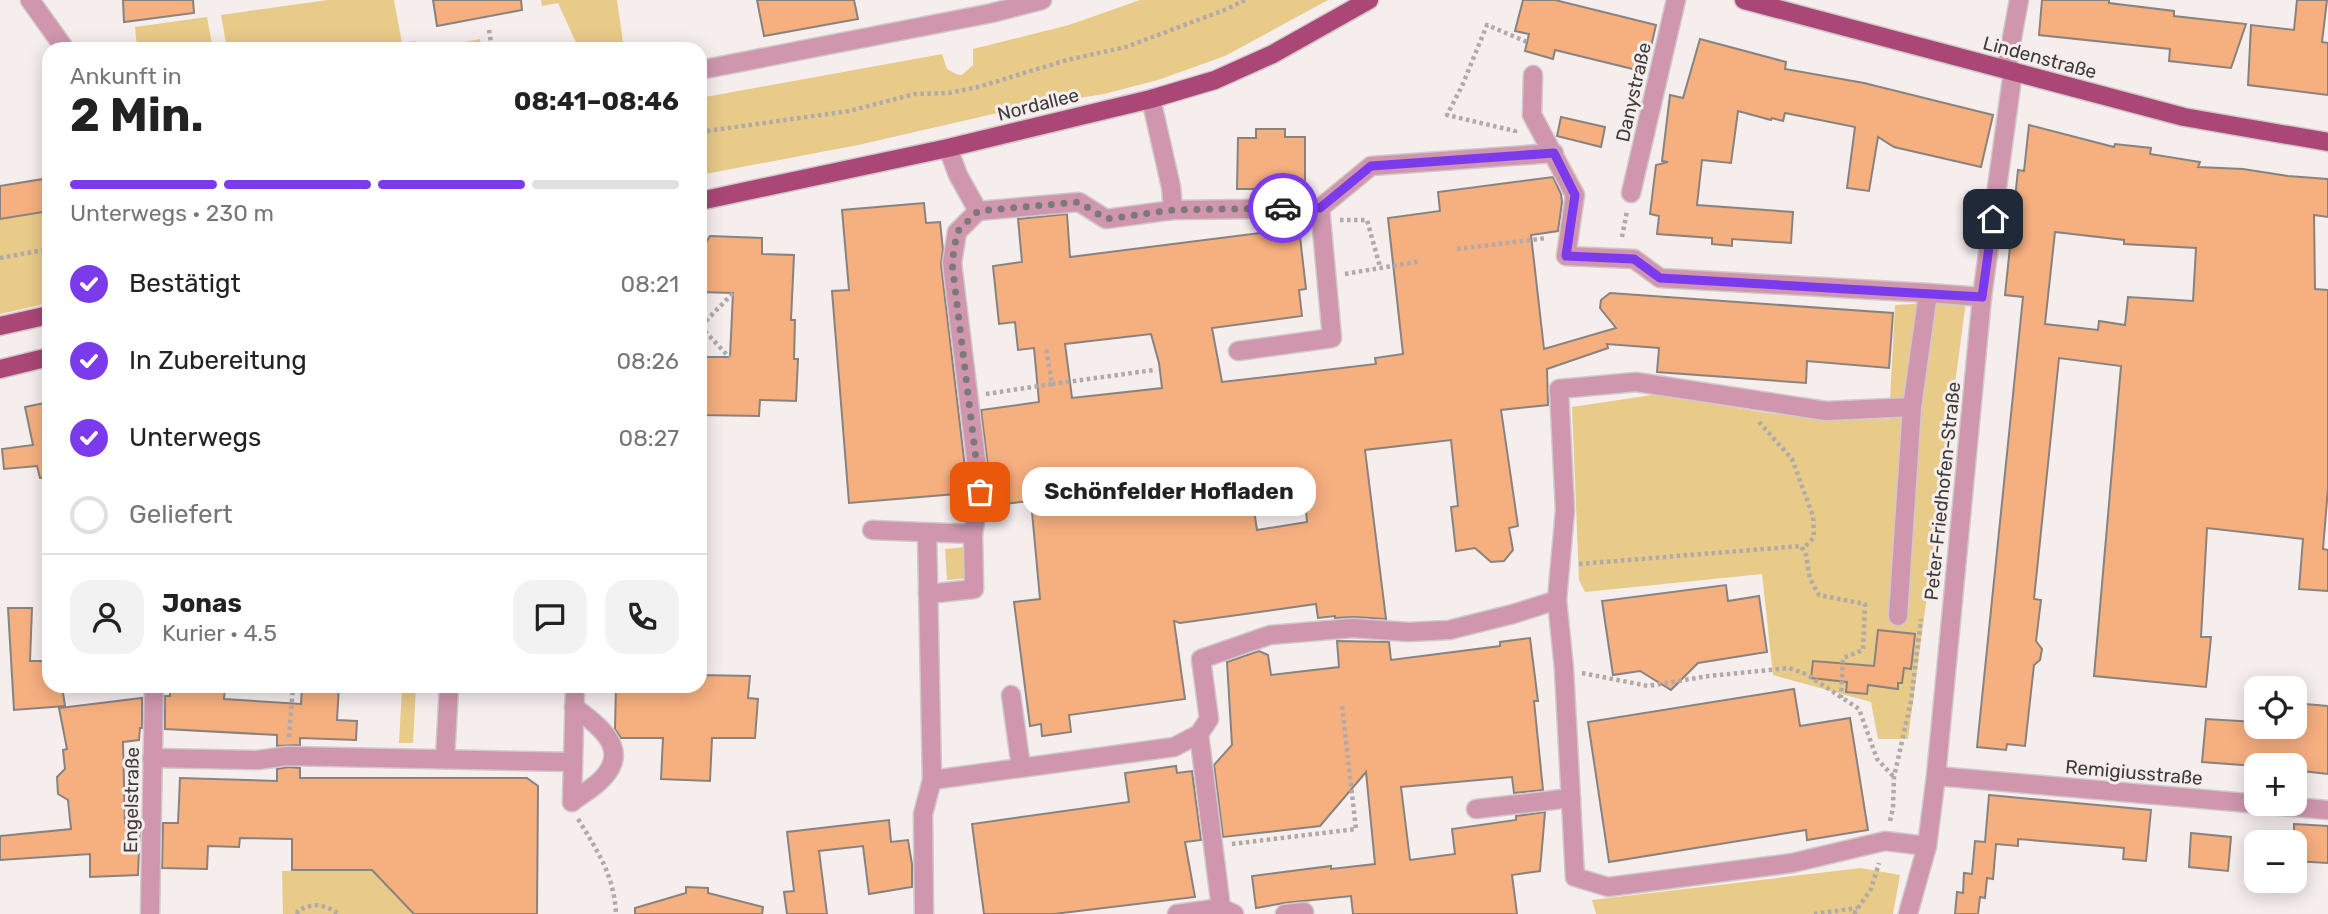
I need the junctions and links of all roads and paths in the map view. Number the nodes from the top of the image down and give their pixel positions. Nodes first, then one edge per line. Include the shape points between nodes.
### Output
1 (30, 0) edge
2 (1042, 0) edge
3 (1245, 0) edge
4 (1369, 0) edge
5 (1676, 0) edge
6 (1744, 0) edge
7 (2019, 0) edge
8 (489, 30) dead end
9 (60, 42) edge
10 (491, 42) edge
11 (1527, 42) dead end
12 (707, 69) edge
13 (2010, 71) junction
14 (1533, 75) dead end
15 (1151, 99) junction
16 (707, 131) edge
17 (2328, 142) edge
18 (948, 148) junction
19 (1554, 153) junction
20 (1522, 155) junction
21 (1631, 193) joint
22 (707, 200) edge
23 (1173, 210) junction
24 (978, 211) junction
25 (1321, 215) junction
26 (1569, 236) junction
27 (1457, 249) dead end
28 (42, 250) edge
29 (0, 258) edge
30 (1618, 258) junction
31 (1421, 261) dead end
32 (1380, 267) junction
33 (1327, 277) junction
34 (733, 293) dead end
35 (1928, 293) junction
36 (1982, 297) junction
37 (42, 317) edge
38 (707, 320) edge
39 (0, 326) edge
40 (707, 333) edge
41 (1046, 347) dead end
42 (1238, 351) dead end
43 (730, 358) dead end
44 (42, 359) edge
45 (0, 369) edge
46 (1154, 370) dead end
47 (1052, 384) junction
48 (968, 397) junction
49 (1747, 399) junction
50 (1912, 407) junction
51 (872, 530) dead end
52 (927, 533) junction
53 (973, 534) junction
54 (1803, 549) junction
55 (1559, 565) junction
56 (928, 594) junction
57 (1557, 600) junction
58 (1898, 616) joint
59 (1564, 669) junction
60 (154, 693) edge
61 (292, 693) edge
62 (449, 693) edge
63 (575, 693) edge
64 (1011, 695) dead end
65 (1841, 698) junction
66 (1342, 706) dead end
67 (574, 707) junction
68 (1199, 734) junction
69 (287, 756) junction
70 (152, 758) junction
71 (445, 759) junction
72 (573, 762) junction
73 (1021, 767) junction
74 (1936, 776) junction
75 (1894, 777) junction
76 (932, 780) junction
77 (1571, 799) junction
78 (572, 802) junction
79 (1476, 809) dead end
80 (2328, 810) edge
81 (1885, 841) junction
82 (1214, 846) junction
83 (1927, 846) junction
84 (1857, 908) junction
85 (1227, 911) edge
86 (1304, 912) edge
87 (150, 914) edge
88 (297, 914) edge
89 (339, 914) edge
90 (616, 914) edge
91 (924, 914) edge
92 (1177, 914) edge
93 (1285, 914) edge
94 (1814, 914) edge
95 (1854, 914) edge
96 (1908, 914) edge

1 - 9 street
2 - 12 street
3 - 16 path via 1126,47 978,87
4 - 15 main road, Nordallee via 1273,54 1215,80
5 - 21 street, Danystraße
6 - 13 main road, Lindenstraße
7 - 13 street, Peter-Friedhofen-Straße
8 - 10 path
11 - 20 path via 1487,25 1447,115 1514,131
13 - 17 main road, Lindenstraße via 2184,117
13 - 36 street, Peter-Friedhofen-Straße
14 - 19 street via 1532,115
15 - 18 main road, Nordallee
15 - 23 street
18 - 22 main road, Nordallee
18 - 24 street
19 - 20 street
19 - 26 street via 1575,195
20 - 25 street via 1371,166
21 - 30 path
23 - 24 street via 1106,219 1079,202
23 - 25 street
24 - 48 street via 957,232 952,263
25 - 32 path via 1367,220
25 - 33 street
26 - 27 path
26 - 30 street via 1566,256
28 - 29 path
30 - 35 street via 1634,259 1660,278
31 - 32 path
32 - 33 path
33 - 42 street via 1332,338
34 - 38 path
35 - 36 street
35 - 50 street
36 - 74 street, Peter-Friedhofen-Straße
37 - 39 main road
40 - 43 path
41 - 47 path
44 - 45 main road
46 - 47 path
47 - 48 path
48 - 53 street via 980,492
49 - 50 street via 1826,411
49 - 54 path via 1759,422 1792,459 1813,516 1814,537
49 - 55 street via 1636,382 1559,389 1565,510
50 - 58 street
51 - 52 street
52 - 53 street
52 - 56 street
53 - 56 street via 975,589
54 - 55 path
54 - 65 path via 1819,595 1865,604 1863,650 1843,658
55 - 57 street
56 - 76 street
57 - 59 street
57 - 68 street via 1449,630 1353,628 1270,635 1201,659 1209,719
58 - 75 path via 1921,616 1911,701
59 - 65 path via 1648,686 1789,668
59 - 77 street
60 - 70 street, Engelstraße
61 - 69 path
62 - 71 street
63 - 67 street
64 - 73 street
65 - 75 path via 1859,709 1877,759
66 - 82 path via 1356,829
67 - 72 street
67 - 78 street via 608,736 614,759 608,772
68 - 73 street via 1174,747
68 - 82 street
69 - 70 street via 258,761
69 - 71 street
70 - 87 street, Engelstraße
71 - 72 street
72 - 78 street
73 - 76 street
74 - 80 street, Remigiusstraße
74 - 83 street, Peter-Friedhofen-Straße
75 - 81 path
76 - 91 street via 923,814
77 - 79 street
77 - 81 street via 1576,877 1608,887 1792,863
78 - 90 path via 608,872
81 - 83 street
81 - 84 path via 1871,889
82 - 85 street
83 - 96 street, Peter-Friedhofen-Straße
84 - 94 path
84 - 95 path
85 - 92 street
86 - 93 street
88 - 89 path via 310,904 328,906

